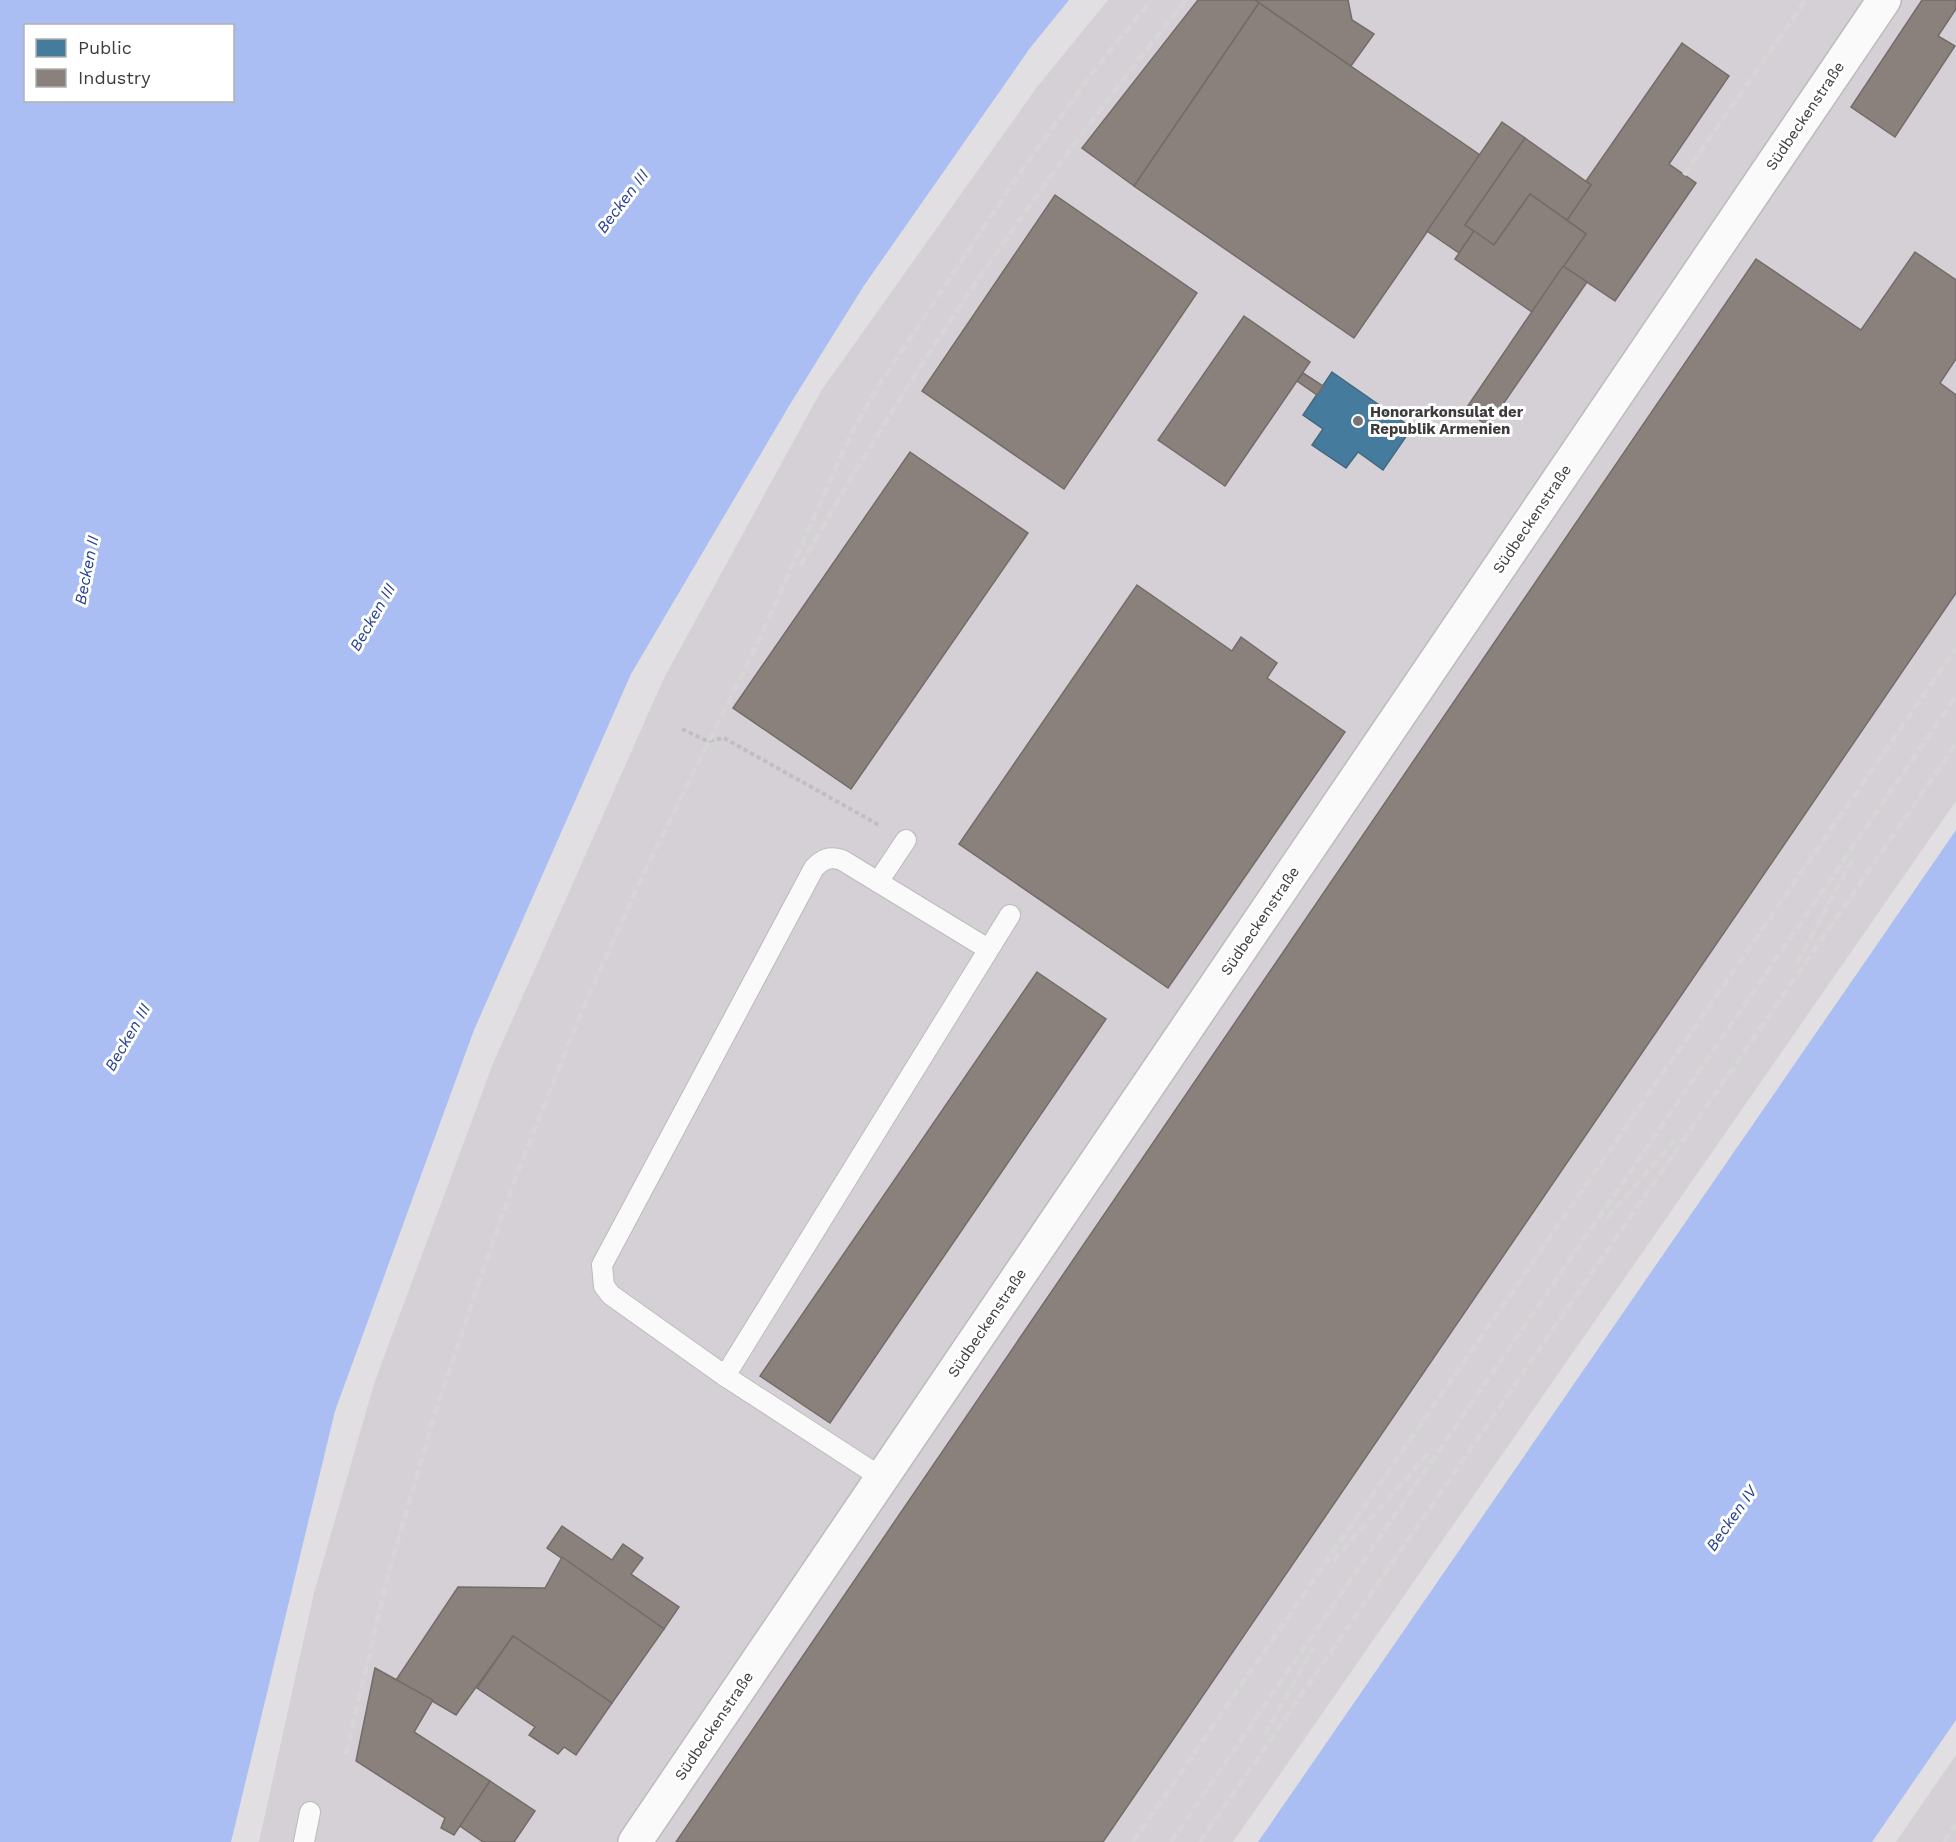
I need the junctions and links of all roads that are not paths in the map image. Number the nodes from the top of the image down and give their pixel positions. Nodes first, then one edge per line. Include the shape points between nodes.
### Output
1 (1884, 0) edge
2 (906, 840) road end
3 (878, 882) junction
4 (1010, 915) dead end
5 (988, 949) junction
6 (725, 1376) junction
7 (882, 1478) junction
8 (310, 1812) dead end
9 (304, 1842) edge
10 (635, 1842) edge

1 - 7 street, Südbeckenstraße
2 - 3 lane
3 - 5 lane
3 - 6 lane via 833,857 822,859 814,868 602,1265 604,1286 611,1295
4 - 5 lane
5 - 6 lane
6 - 7 lane
7 - 10 street, Südbeckenstraße
8 - 9 lane

